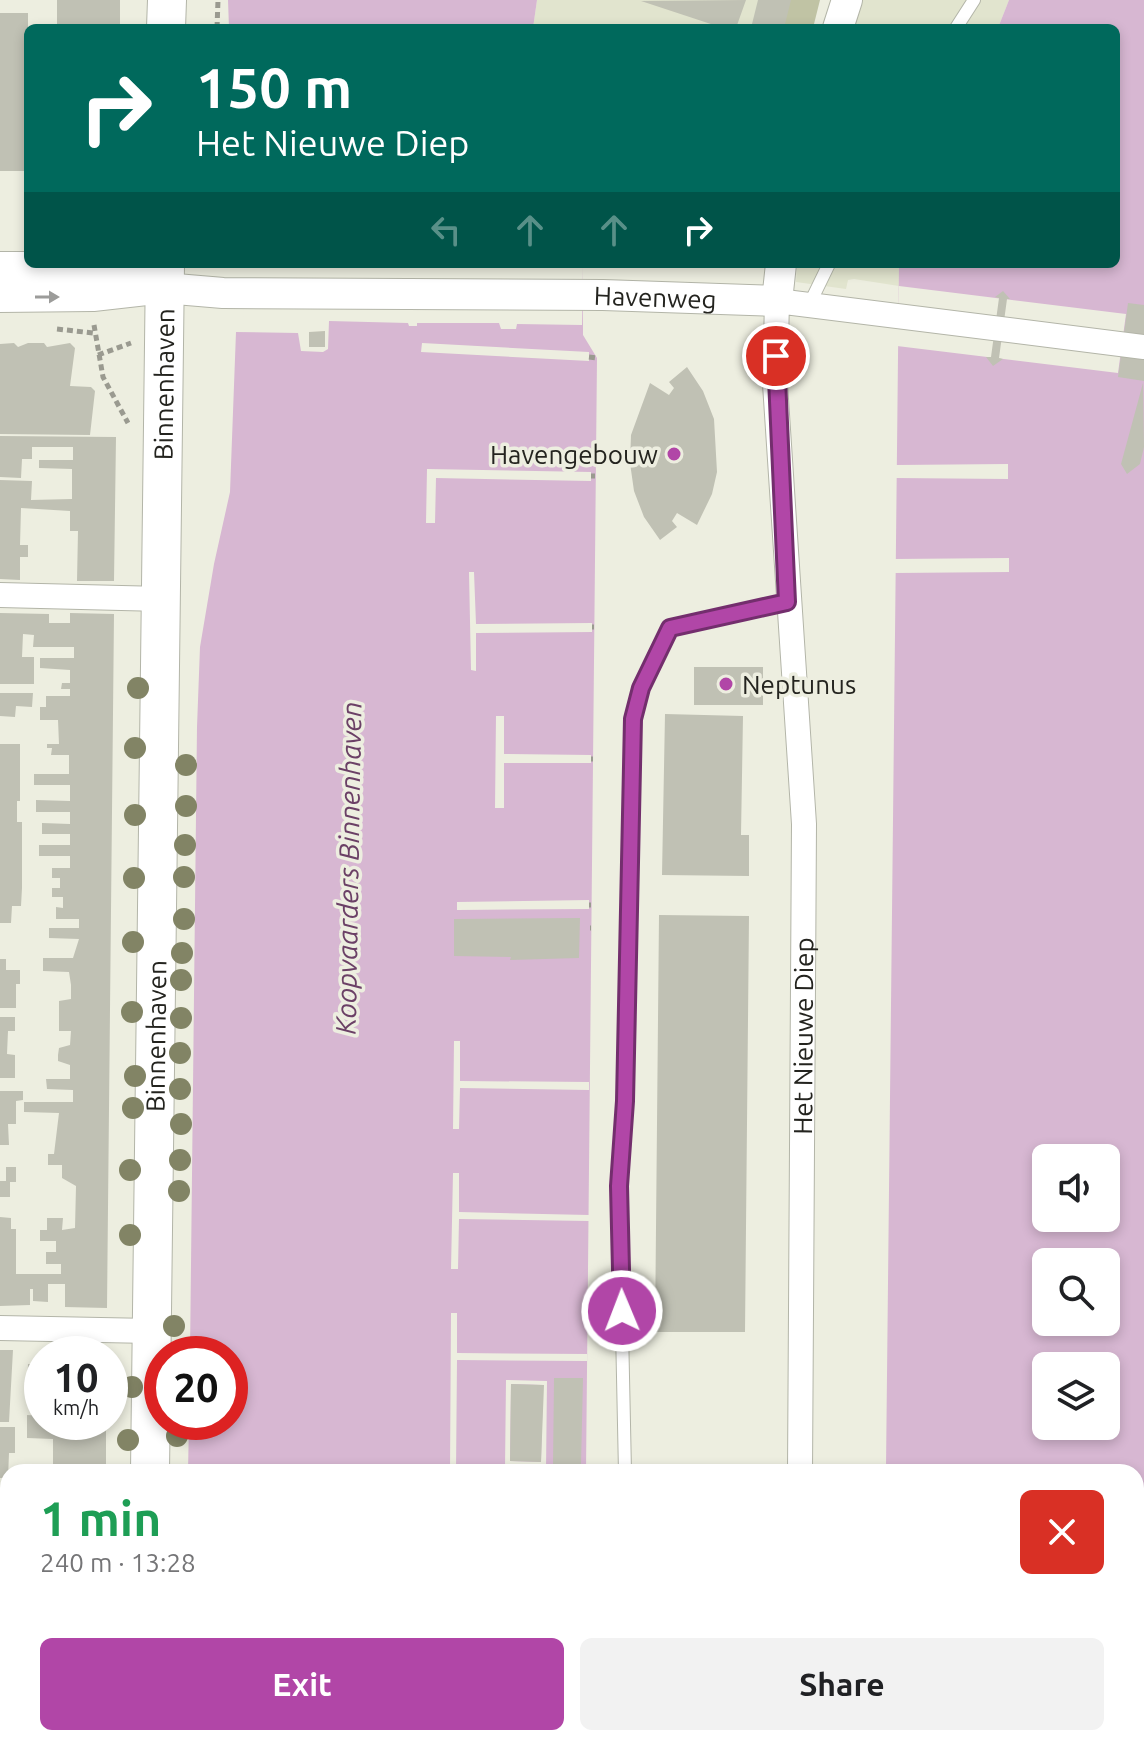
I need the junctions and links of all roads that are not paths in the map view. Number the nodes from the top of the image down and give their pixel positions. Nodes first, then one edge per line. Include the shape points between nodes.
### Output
1 (167, 0) edge
2 (847, 0) edge
3 (974, 0) edge
4 (166, 24) edge
5 (839, 24) edge
6 (959, 24) edge
7 (0, 267) edge
8 (24, 267) edge
9 (103, 268) edge
10 (781, 268) edge
11 (827, 268) edge
12 (164, 276) edge
13 (0, 297) edge
14 (777, 301) junction
15 (810, 303) junction
16 (1144, 347) edge
17 (0, 595) edge
18 (162, 599) junction
19 (787, 602) junction
20 (0, 1328) edge
21 (151, 1331) junction
22 (150, 1464) edge
23 (625, 1464) edge
24 (800, 1464) edge

1 - 4 main road
2 - 5 street
3 - 6 lane
7 - 8 street, Havenweg
9 - 12 street, Havenweg
10 - 14 street, Het Nieuwe Diep
11 - 15 lane
13 -> 12 street, Havenweg via 93,296
12 - 14 street, Havenweg via 236,293
12 - 18 main road, Binnenhaven
14 - 15 street, Havenweg
14 - 19 street, Het Nieuwe Diep via 775,384
15 - 16 street, Havenweg
17 - 18 street
18 - 21 main road, Binnenhaven
19 - 23 lane via 670,628 641,688 633,719 619,1186
19 - 24 street, Het Nieuwe Diep via 804,824
20 - 21 street
21 - 22 main road, Binnenhaven

